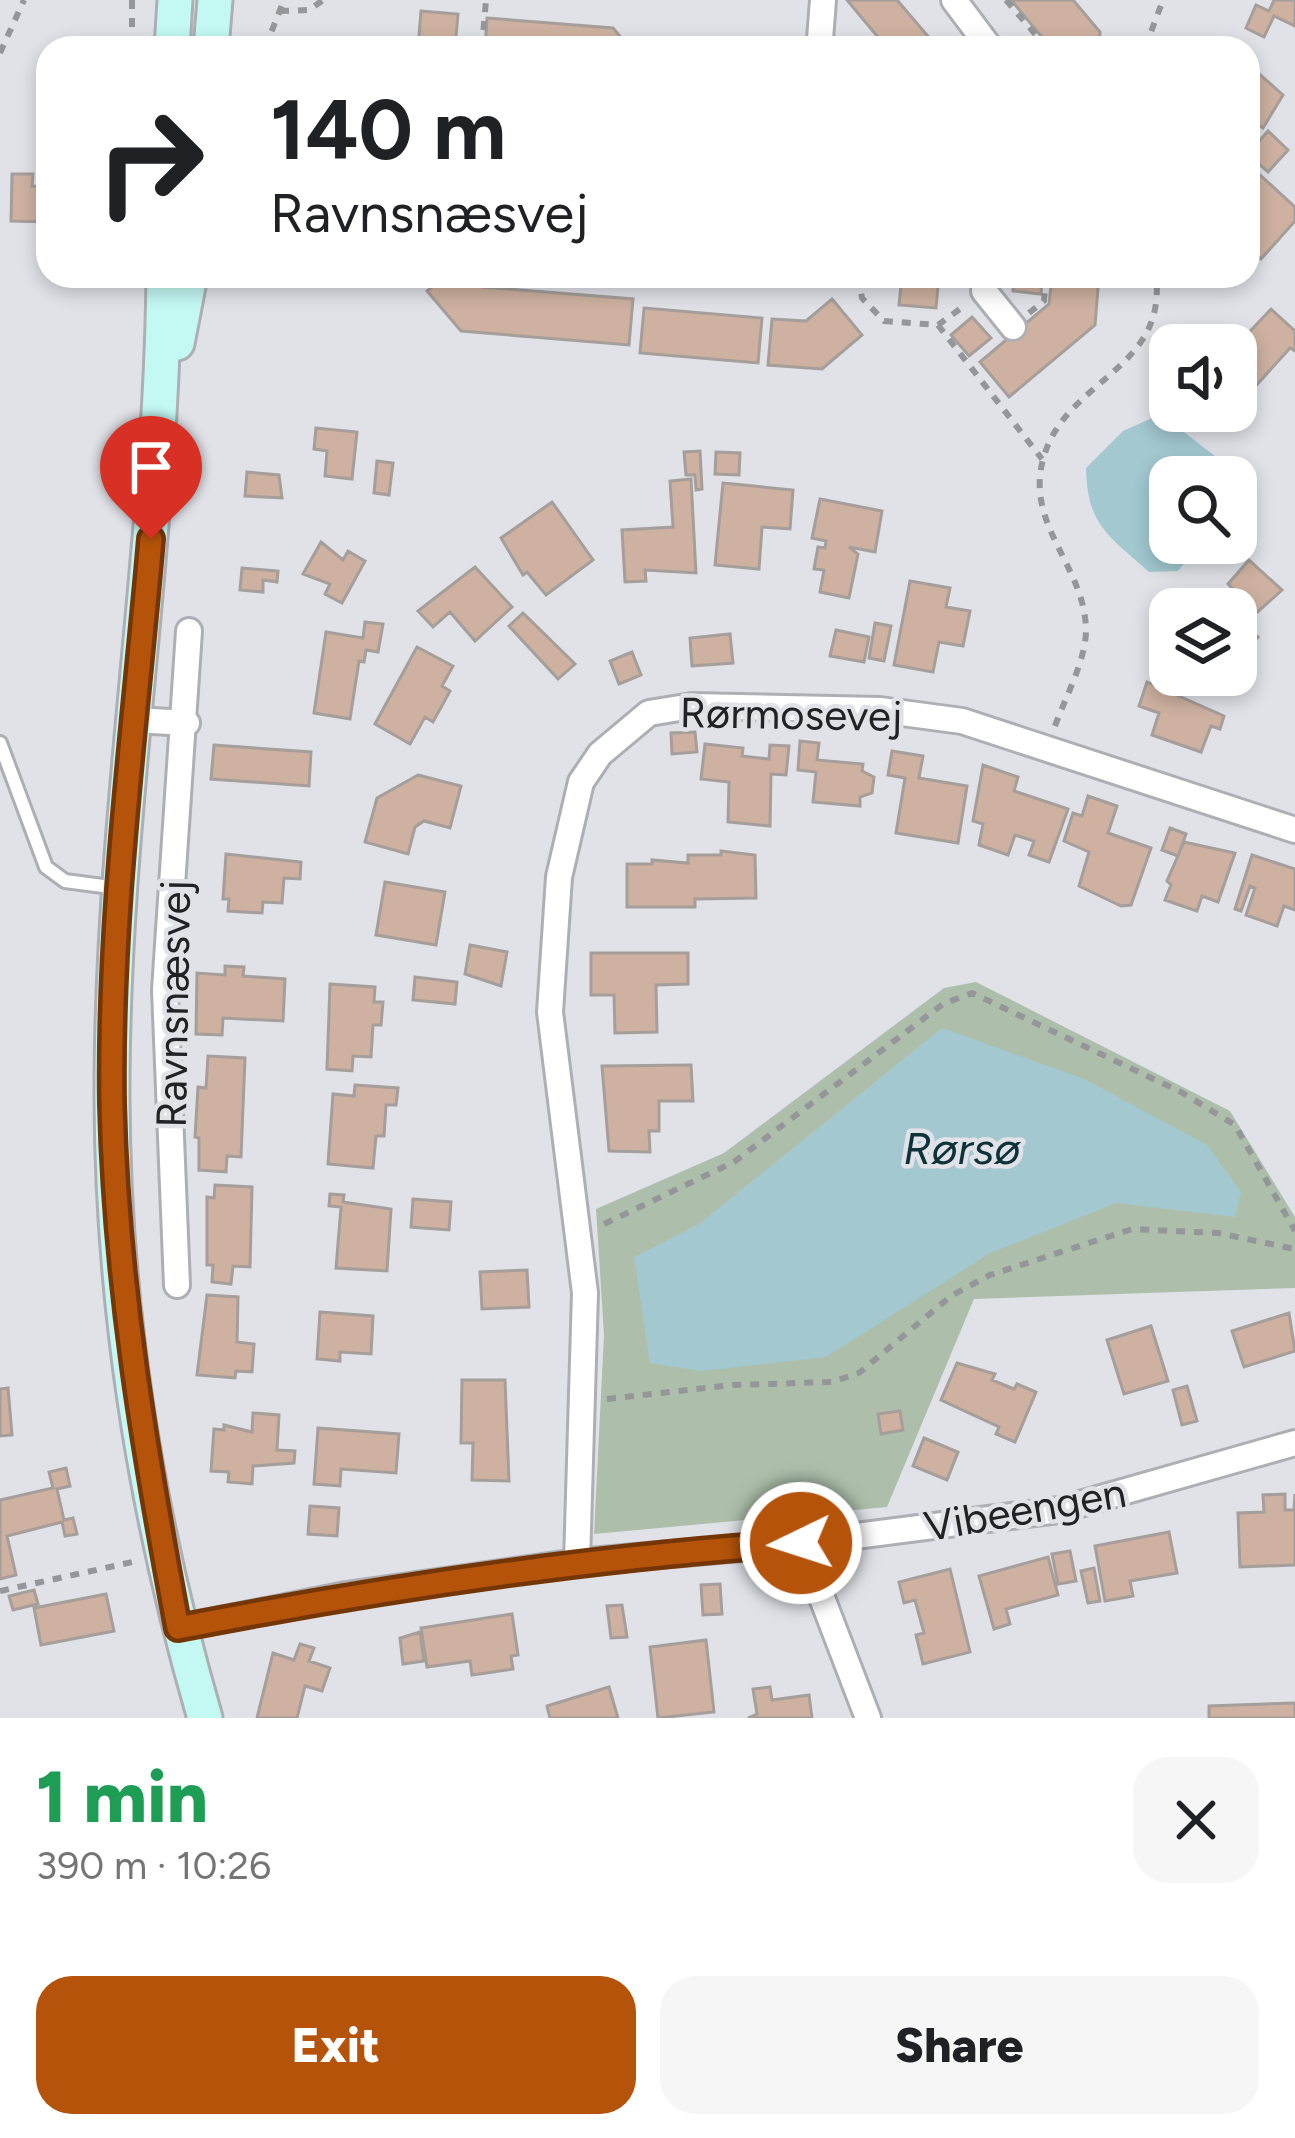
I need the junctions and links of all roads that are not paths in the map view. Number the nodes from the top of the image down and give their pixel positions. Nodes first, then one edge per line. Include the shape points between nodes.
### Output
1 (176, 0) edge
2 (215, 0) edge
3 (823, 0) edge
4 (954, 0) edge
5 (173, 36) edge
6 (212, 36) edge
7 (820, 36) edge
8 (981, 36) edge
9 (164, 288) edge
10 (187, 288) edge
11 (987, 288) edge
12 (1013, 327) road end
13 (163, 404) junction
14 (188, 631) dead end
15 (135, 720) junction
16 (187, 723) junction
17 (0, 743) edge
18 (1295, 830) edge
19 (121, 888) junction
20 (177, 1285) dead end
21 (1295, 1442) edge
22 (801, 1543) junction
23 (578, 1562) junction
24 (178, 1628) junction
25 (205, 1718) edge
26 (868, 1718) edge

1 - 5 main road
2 - 6 main road
3 - 7 street
4 - 8 street
9 - 13 main road, Ravnsnæsvej
10 - 13 main road, Ravnsnæsvej
11 - 12 street
13 - 15 main road, Ravnsnæsvej
14 - 16 street, Ravnsnæsvej
15 - 16 street
15 - 19 main road, Ravnsnæsvej
16 - 20 street, Ravnsnæsvej via 165,990
17 - 19 lane, Ravnsnæsvej via 46,867 65,881
18 - 23 street, Rørmosevej via 962,721 880,710 692,706 650,713 600,754 581,782 559,877 550,1012 579,1236 586,1402
19 - 24 main road, Ravnsnæsvej via 112,1101 121,1270 139,1428
21 - 22 street, Vibeengen via 1059,1510
22 - 23 street, Vibeengen
22 - 26 street
23 - 24 street, Vibeengen
24 - 25 main road, Ravnsnæsvej

